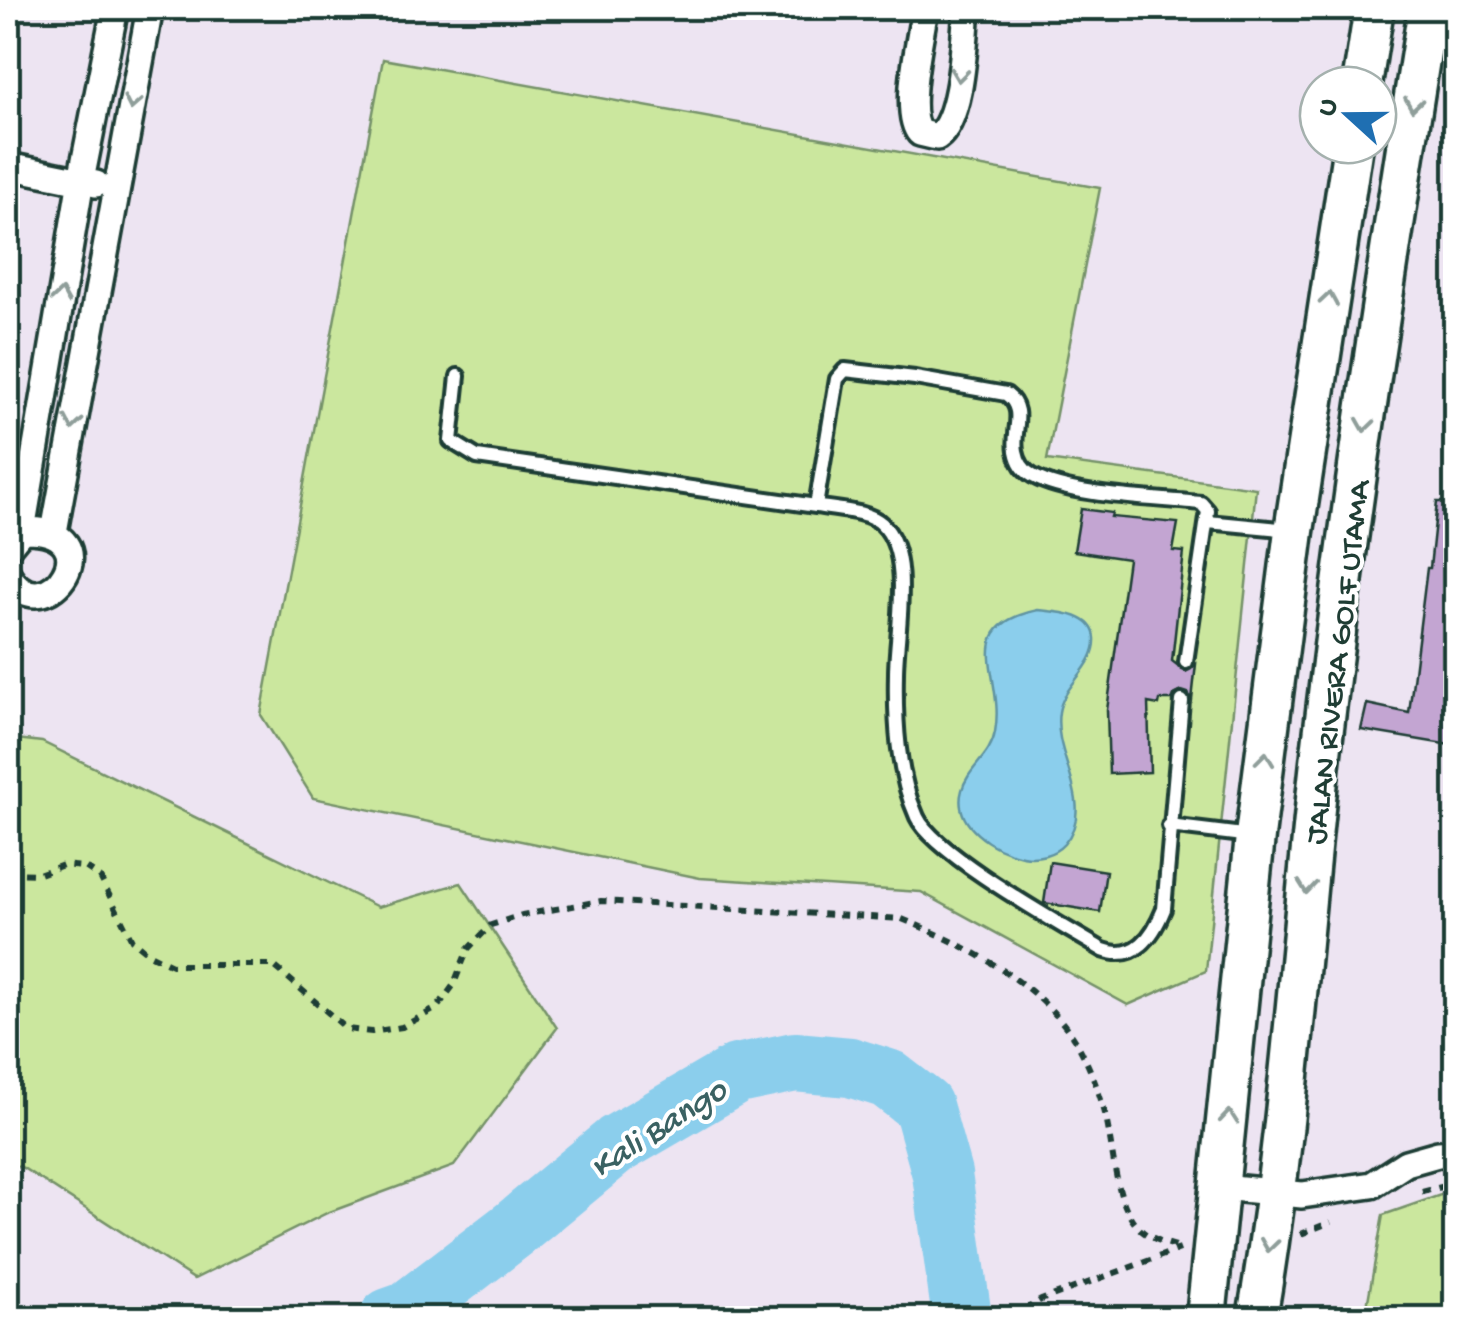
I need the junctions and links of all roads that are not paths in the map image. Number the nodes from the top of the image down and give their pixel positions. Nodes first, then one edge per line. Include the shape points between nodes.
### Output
1 (115, 8) edge
2 (150, 8) edge
3 (924, 8) edge
4 (967, 8) edge
5 (1374, 8) edge
6 (1428, 8) edge
7 (1365, 65) edge
8 (1350, 165) edge
9 (8, 166) edge
10 (81, 180) junction
11 (116, 188) junction
12 (458, 376) dead end
13 (816, 506) junction
14 (1208, 522) junction
15 (1294, 531) junction
16 (54, 532) junction
17 (15, 539) edge
18 (8, 576) edge
19 (1186, 662) dead end
20 (1182, 700) dead end
21 (1169, 826) junction
22 (1255, 836) junction
23 (1456, 1153) edge
24 (1222, 1187) junction
25 (1275, 1191) junction
26 (1206, 1318) edge
27 (1257, 1318) edge

1 - 10 street
2 -> 11 street
4 -> 3 street via 952,114 937,137 912,123
5 - 7 street
6 -> 25 street, JALAN RIVERA GOLF UTAMA via 1322,748
15 -> 8 street, JALAN RIVERA GOLF UTAMA
9 - 10 street
10 - 11 street
17 -> 10 street
11 -> 16 street
12 - 13 lane via 450,441 477,457
13 - 14 lane via 837,379 845,370 1006,394 1018,413 1015,450 1032,476 1072,488 1201,503
13 - 21 lane via 870,517 897,549 899,755 918,818 939,846 1117,955 1154,933 1164,908
14 - 15 lane
14 - 19 lane
22 -> 15 street, JALAN RIVERA GOLF UTAMA
16 - 17 street
16 - 18 street via 70,558 57,587 27,593
20 - 21 lane
21 - 22 lane
24 -> 22 street, JALAN RIVERA GOLF UTAMA
23 - 25 street via 1406,1163 1372,1185 1302,1195
24 - 25 street
24 - 26 street, JALAN RIVERA GOLF UTAMA
25 -> 27 street, JALAN RIVERA GOLF UTAMA

